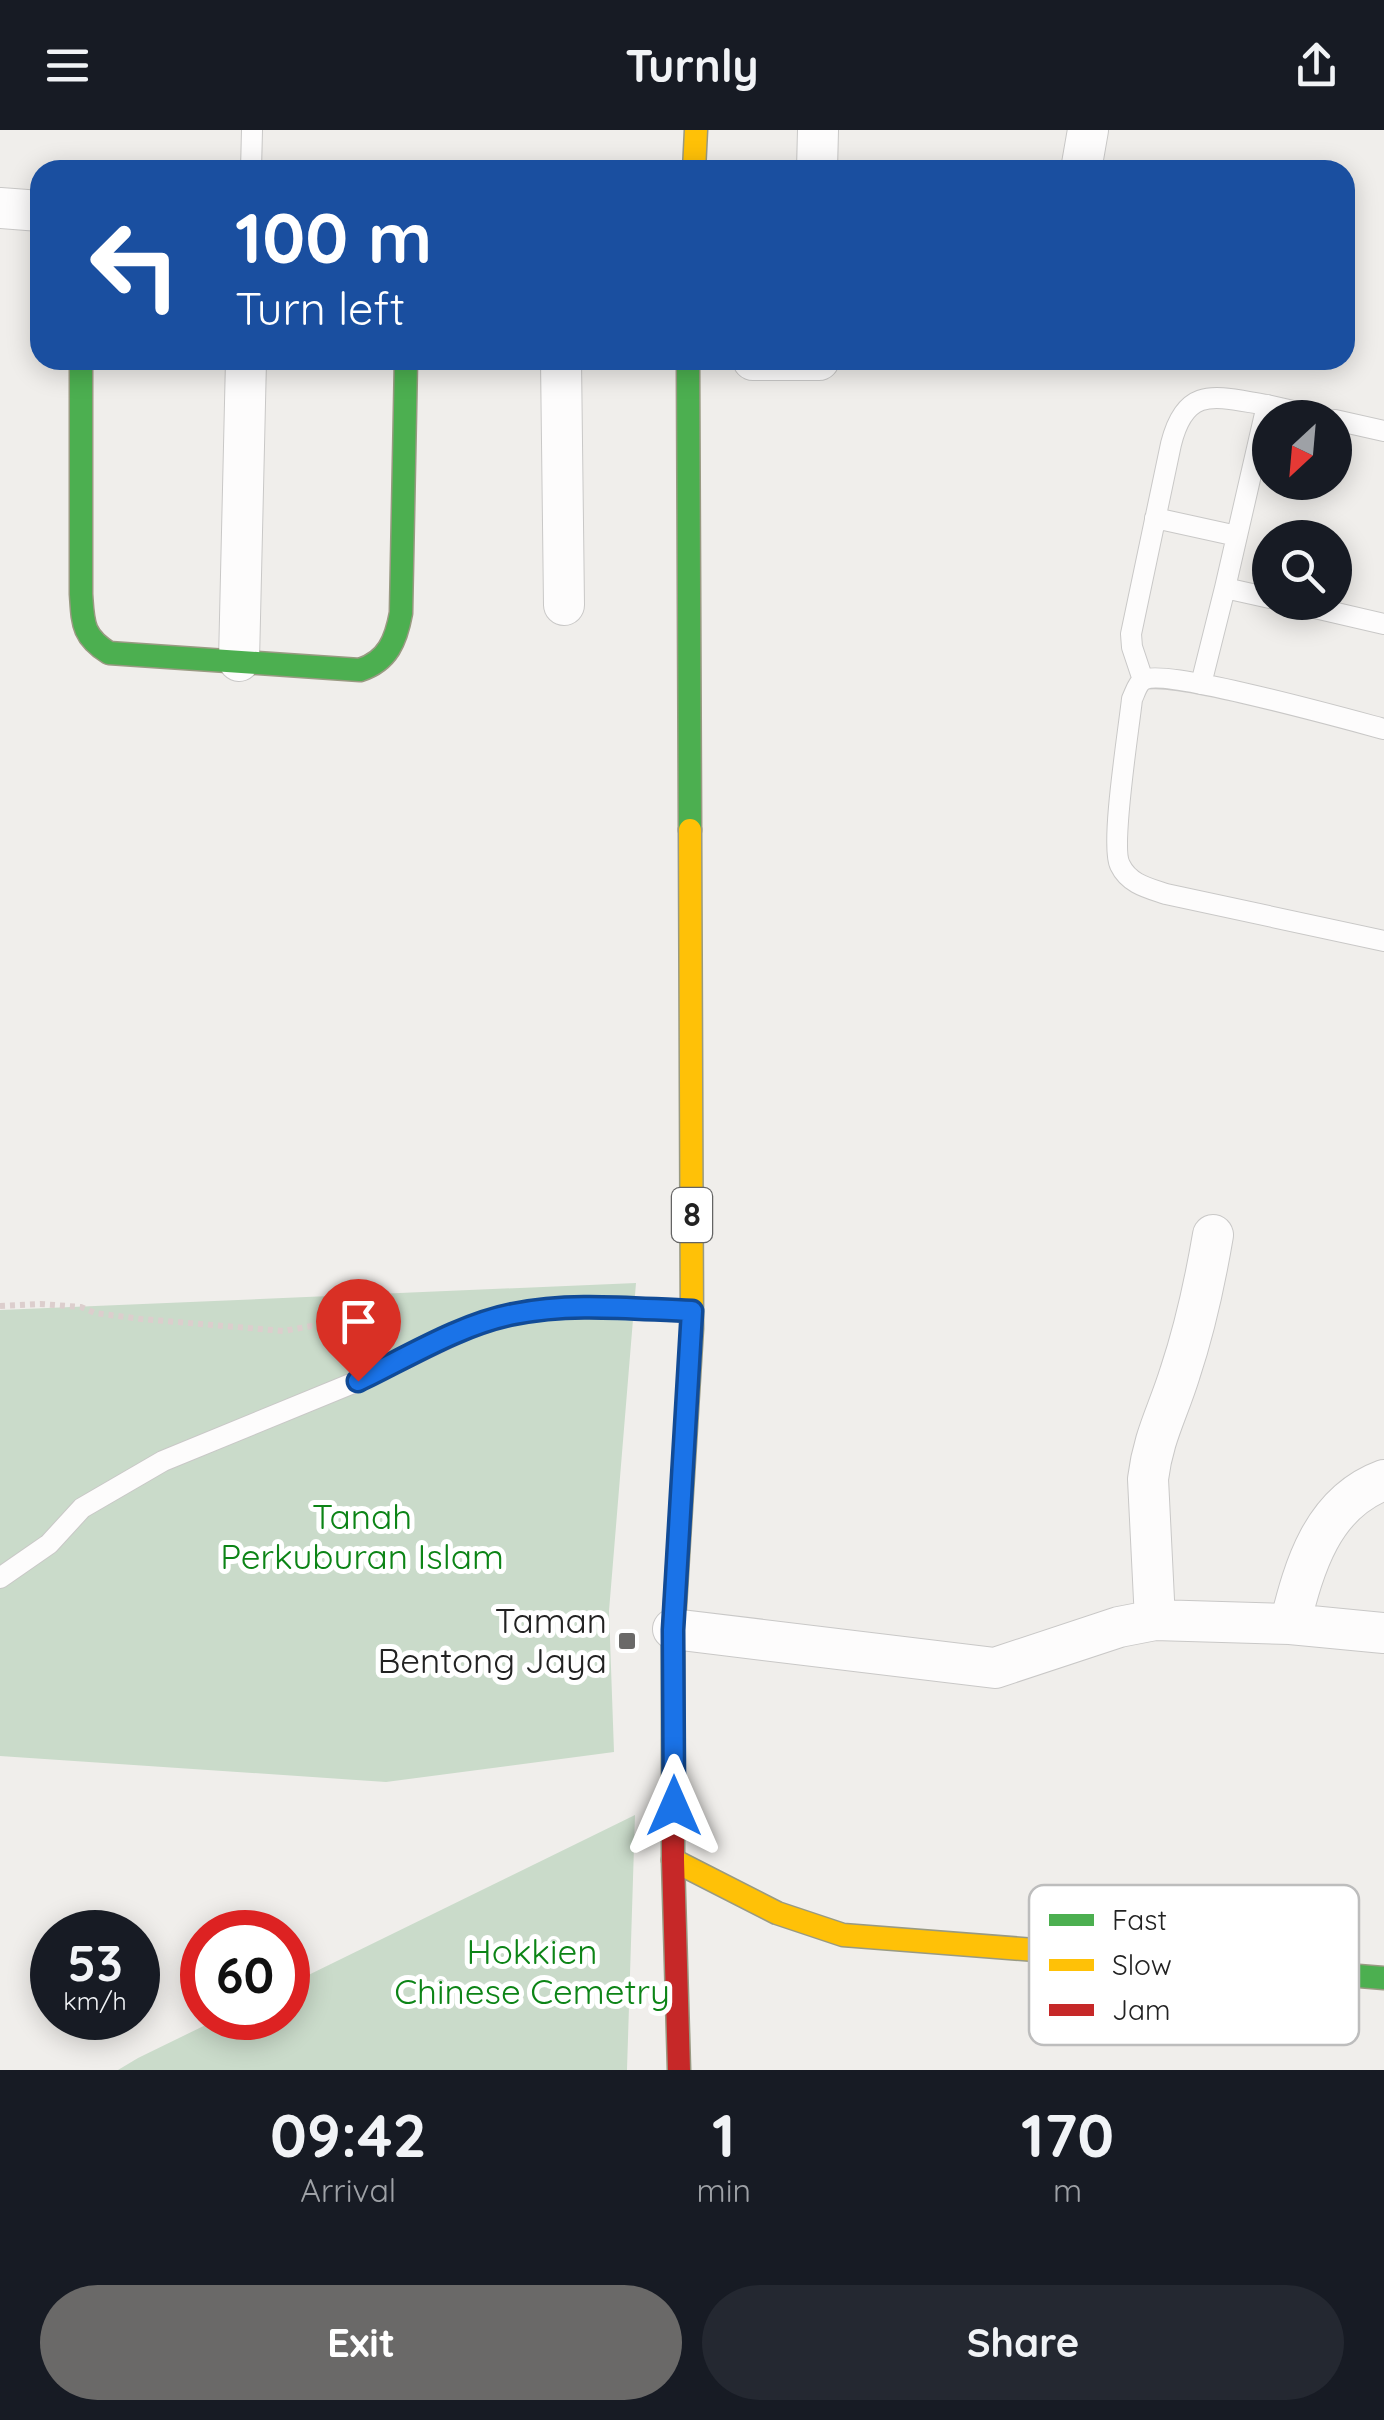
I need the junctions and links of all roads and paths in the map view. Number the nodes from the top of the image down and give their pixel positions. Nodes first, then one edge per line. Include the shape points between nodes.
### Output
1 (252, 130) edge
2 (696, 130) edge
3 (818, 130) edge
4 (251, 160) edge
5 (694, 160) edge
6 (817, 160) edge
7 (0, 208) edge
8 (30, 210) edge
9 (82, 370) edge
10 (246, 370) edge
11 (406, 370) edge
12 (561, 370) edge
13 (688, 370) edge
14 (1252, 403) edge
15 (1352, 424) edge
16 (1384, 431) edge
17 (1252, 468) edge
18 (1156, 518) junction
19 (1236, 536) junction
20 (1226, 588) junction
21 (1252, 594) edge
22 (564, 605) dead end
23 (1352, 617) edge
24 (1384, 624) edge
25 (239, 661) junction
26 (1143, 680) junction
27 (1201, 684) junction
28 (1384, 729) edge
29 (1384, 941) edge
30 (1213, 1235) dead end
31 (0, 1306) edge
32 (692, 1311) junction
33 (466, 1329) junction
34 (1384, 1480) edge
35 (0, 1578) edge
36 (1155, 1620) junction
37 (1290, 1624) junction
38 (673, 1630) junction
39 (1384, 1633) edge
40 (673, 1860) junction
41 (1029, 1950) edge
42 (1359, 1976) edge
43 (1384, 1978) edge
44 (679, 2070) edge

1 - 4 lane
2 - 5 main road
3 - 6 street
7 - 8 street
9 - 25 main road via 81,594 87,635 109,653
10 - 25 street
11 - 25 main road via 400,613 390,651 360,670
12 - 22 street
13 - 32 main road, 8
14 - 18 lane via 1200,400 1188,406 1175,429
15 - 16 lane
17 - 19 lane
18 - 19 lane
18 - 26 lane via 1131,634
19 - 20 lane
20 - 21 lane
20 - 27 lane
23 - 24 lane
26 - 27 lane
26 - 29 lane via 1132,700 1117,829 1117,857 1128,876 1166,894
27 - 28 lane
30 - 36 street via 1180,1375 1150,1457
31 - 33 path via 81,1307 284,1331 311,1326 386,1332 433,1324
32 - 33 lane via 574,1307 512,1314
32 - 38 main road, 8
33 - 35 lane via 163,1461 82,1508 49,1544
34 - 37 street via 1358,1494 1325,1528 1310,1553
36 - 37 street
36 - 38 street via 995,1668
37 - 39 street
38 - 40 main road, 8
40 - 41 main road via 810,1927
40 - 44 main road, 8
42 - 43 main road

